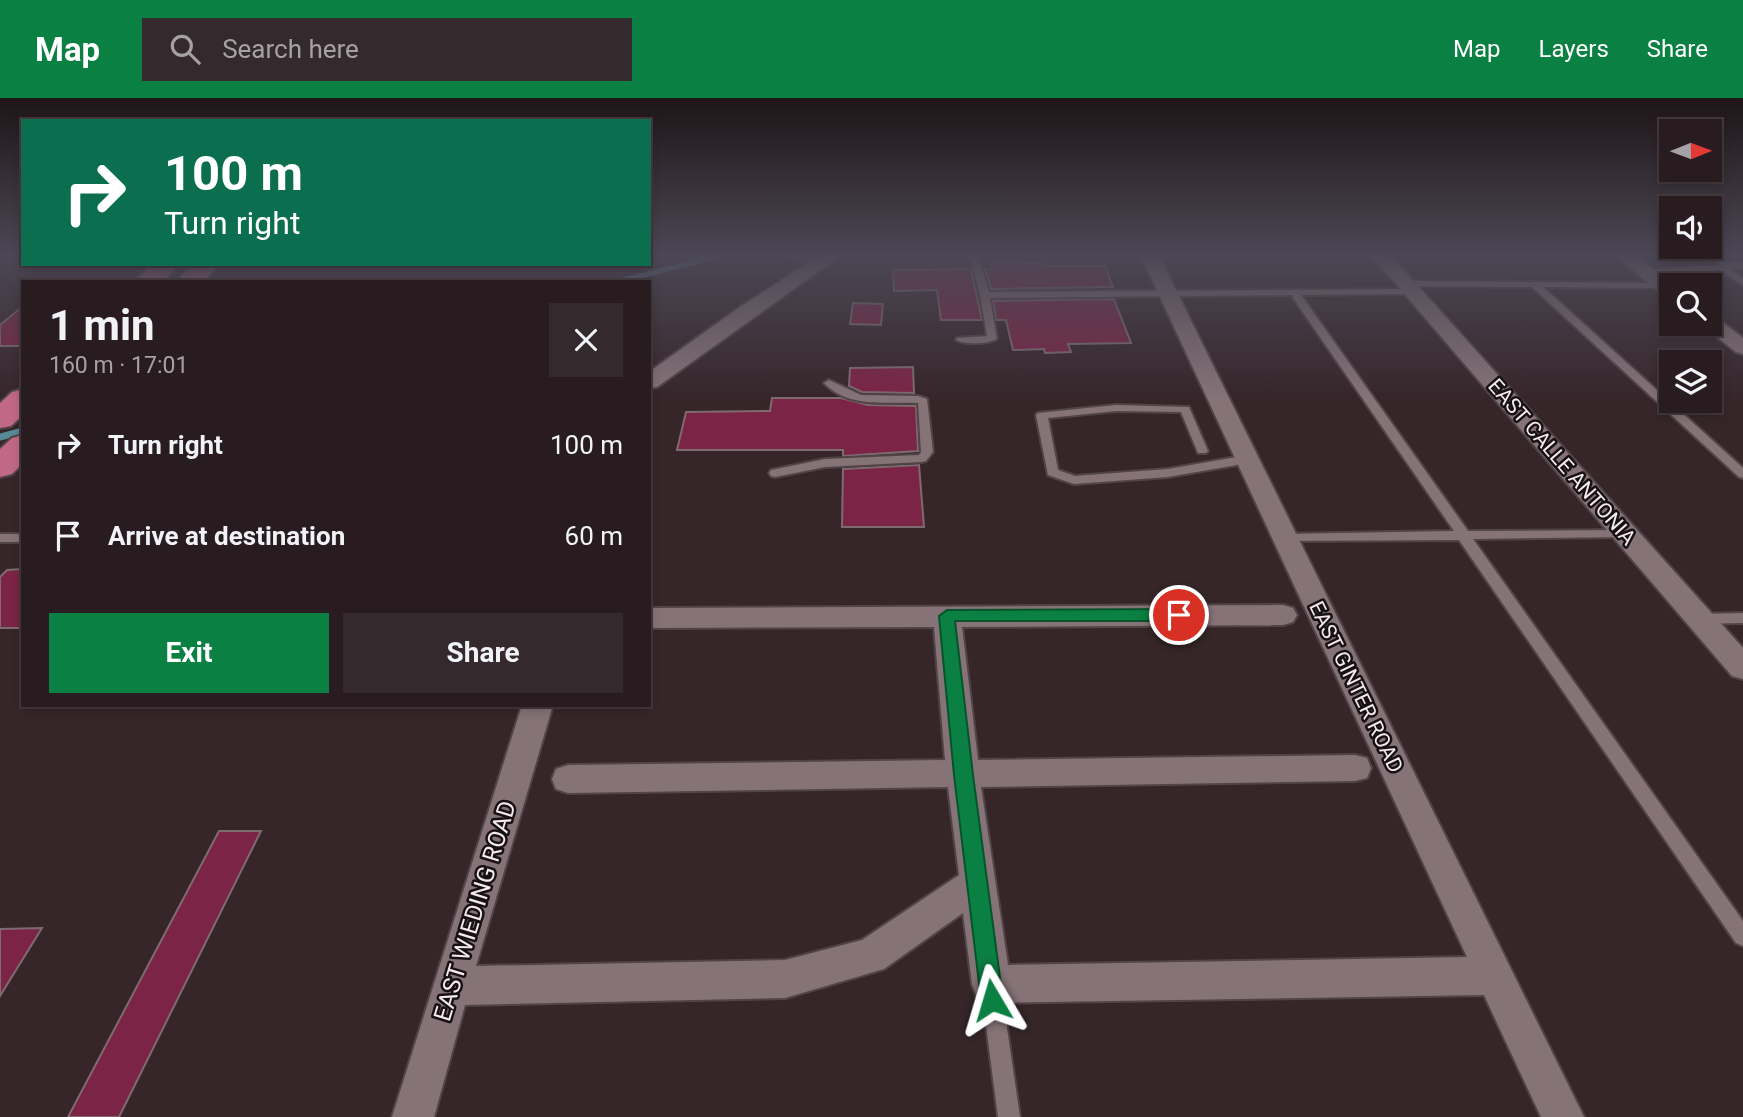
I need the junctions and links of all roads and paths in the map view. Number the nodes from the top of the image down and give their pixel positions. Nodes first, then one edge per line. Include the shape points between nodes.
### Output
1 (758, 304) edge
2 (986, 304) edge
3 (1173, 304) edge
4 (1302, 304) edge
5 (1423, 304) edge
6 (1555, 304) edge
7 (1722, 331) edge
8 (961, 340) dead end
9 (1743, 348) edge
10 (651, 381) edge
11 (830, 383) dead end
12 (1202, 451) dead end
13 (1248, 459) junction
14 (775, 473) dead end
15 (1743, 474) edge
16 (1624, 533) junction
17 (1461, 535) junction
18 (0, 538) edge
19 (21, 538) edge
20 (1284, 538) junction
21 (1283, 615) dead end
22 (947, 616) junction
23 (651, 618) edge
24 (1743, 618) edge
25 (1700, 619) junction
26 (1743, 668) edge
27 (537, 707) edge
28 (1355, 768) dead end
29 (963, 775) junction
30 (568, 779) dead end
31 (977, 883) junction
32 (1743, 937) edge
33 (1495, 975) junction
34 (990, 984) junction
35 (451, 986) junction
36 (413, 1117) edge
37 (1009, 1117) edge
38 (1563, 1117) edge

1 - 10 street
2 - 8 lane via 992,340
3 - 13 street, EAST GINTER ROAD
4 - 17 lane
5 - 16 street, EAST CALLE ANTONIA
6 - 15 lane
7 - 9 street
11 - 14 lane via 858,400 923,401 927,452 922,458 825,463
12 - 13 lane via 1185,409 1115,408 1042,415 1052,472 1074,480 1168,473
13 - 20 street, EAST GINTER ROAD
16 - 17 lane
16 - 25 street, EAST CALLE ANTONIA
17 - 20 lane
17 - 32 lane
18 - 19 lane
20 - 33 street, EAST GINTER ROAD
21 - 22 street
22 - 23 street
22 - 29 street
24 - 25 lane
25 - 26 street, EAST CALLE ANTONIA
27 - 35 street, EAST WIEDING ROAD
28 - 29 street
29 - 30 street
29 - 31 street
31 - 34 street
31 - 35 street via 872,956 785,979
33 - 34 street
33 - 38 street, EAST GINTER ROAD
34 - 37 lane
35 - 36 street, EAST WIEDING ROAD

